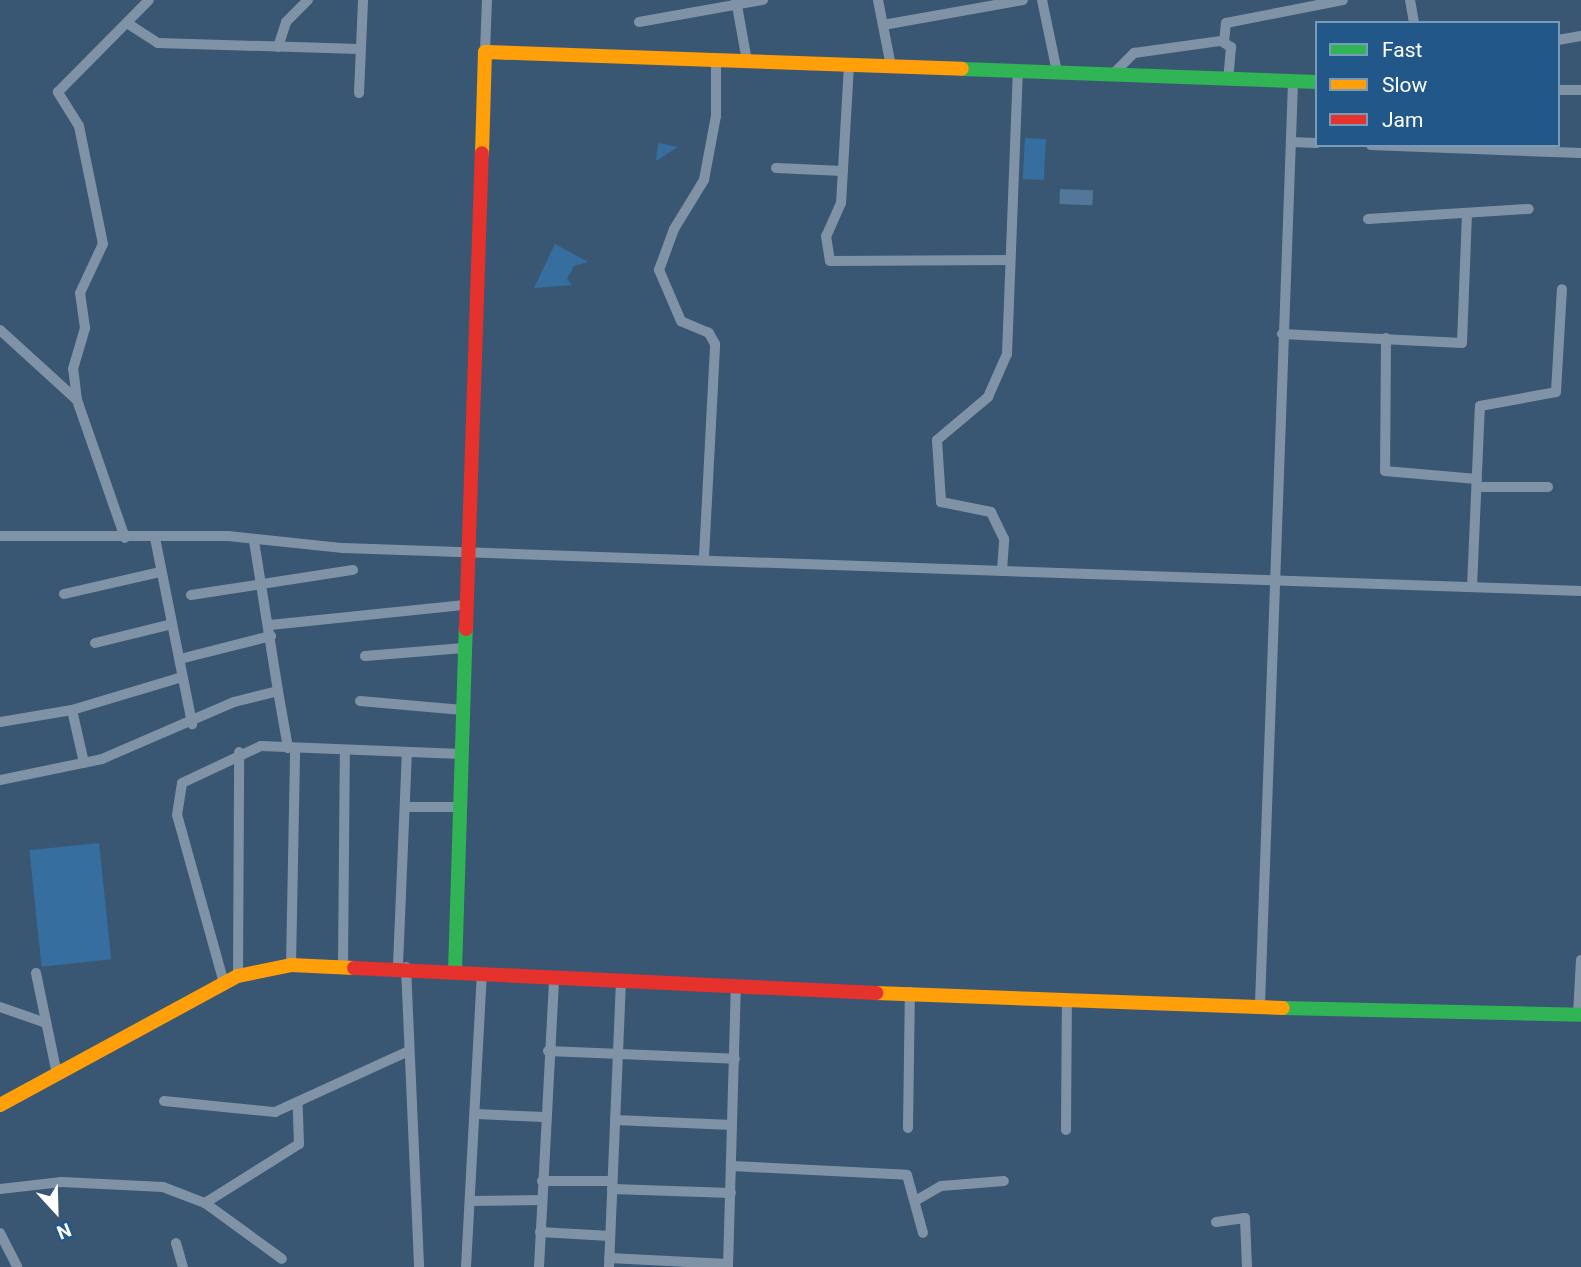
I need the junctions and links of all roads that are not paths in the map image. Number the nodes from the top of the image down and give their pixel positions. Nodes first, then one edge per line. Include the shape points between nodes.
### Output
1 (149, 0) edge
2 (308, 0) edge
3 (363, 0) edge
4 (487, 0) edge
5 (763, 0) edge
6 (878, 0) edge
7 (1023, 0) edge
8 (1042, 0) edge
9 (1343, 0) edge
10 (1410, 0) edge
11 (737, 3) edge
12 (1414, 21) edge
13 (639, 22) dead end
14 (127, 23) junction
15 (883, 24) junction
16 (1581, 36) edge
17 (1560, 40) edge
18 (1224, 42) junction
19 (278, 47) junction
20 (359, 49) junction
21 (485, 52) junction
22 (716, 60) junction
23 (747, 61) junction
24 (849, 65) junction
25 (891, 66) junction
26 (1018, 71) junction
27 (1057, 72) junction
28 (1113, 74) junction
29 (1228, 79) junction
30 (1293, 81) junction
31 (1315, 82) edge
32 (1560, 90) edge
33 (1581, 90) edge
34 (359, 93) dead end
35 (1291, 142) junction
36 (1315, 143) edge
37 (1424, 147) edge
38 (1581, 153) edge
39 (776, 168) dead end
40 (843, 171) junction
41 (1529, 209) dead end
42 (1467, 213) junction
43 (1368, 219) dead end
44 (1010, 260) junction
45 (1562, 289) dead end
46 (0, 330) edge
47 (1282, 334) junction
48 (1386, 338) junction
49 (78, 400) junction
50 (1477, 483) junction
51 (1548, 488) dead end
52 (0, 537) edge
53 (125, 538) junction
54 (155, 538) junction
55 (254, 541) junction
56 (470, 551) junction
57 (704, 557) junction
58 (353, 570) dead end
59 (1002, 571) junction
60 (160, 572) junction
61 (1275, 579) junction
62 (262, 584) junction
63 (1472, 587) junction
64 (1581, 591) edge
65 (64, 594) dead end
66 (191, 596) dead end
67 (466, 605) junction
68 (172, 624) junction
69 (270, 631) junction
70 (95, 643) dead end
71 (464, 648) junction
72 (365, 656) dead end
73 (180, 659) junction
74 (182, 677) junction
75 (278, 691) junction
76 (360, 701) dead end
77 (72, 710) junction
78 (463, 710) junction
79 (0, 722) edge
80 (192, 724) junction
81 (292, 749) junction
82 (239, 752) junction
83 (345, 752) junction
84 (407, 752) junction
85 (461, 754) junction
86 (84, 763) junction
87 (0, 780) edge
88 (407, 807) junction
89 (459, 807) junction
90 (1581, 960) edge
91 (290, 964) junction
92 (344, 965) junction
93 (402, 966) junction
94 (455, 971) junction
95 (36, 973) dead end
96 (482, 973) junction
97 (554, 978) junction
98 (231, 980) junction
99 (621, 982) junction
100 (736, 985) junction
101 (910, 992) junction
102 (1067, 1002) junction
103 (1260, 1004) junction
104 (0, 1007) edge
105 (1579, 1015) edge
106 (43, 1022) junction
107 (409, 1051) junction
108 (548, 1051) junction
109 (617, 1055) junction
110 (735, 1059) junction
111 (57, 1074) junction
112 (164, 1101) dead end
113 (0, 1105) edge
114 (298, 1106) junction
115 (477, 1114) junction
116 (544, 1116) junction
117 (615, 1120) junction
118 (732, 1125) junction
119 (908, 1128) dead end
120 (1066, 1130) dead end
121 (732, 1166) junction
122 (542, 1181) junction
123 (1004, 1181) dead end
124 (612, 1185) junction
125 (0, 1189) edge
126 (731, 1194) junction
127 (542, 1200) junction
128 (471, 1201) junction
129 (915, 1201) junction
130 (205, 1203) junction
131 (1216, 1222) dead end
132 (0, 1233) edge
133 (540, 1233) junction
134 (923, 1233) dead end
135 (610, 1236) junction
136 (176, 1243) dead end
137 (282, 1259) dead end
138 (609, 1263) edge
139 (728, 1265) edge
140 (17, 1267) edge
141 (183, 1267) edge
142 (419, 1267) edge
143 (466, 1267) edge
144 (539, 1267) edge
145 (1247, 1267) edge

1 - 14 street
2 - 19 street via 286,22
3 - 20 street
4 - 21 street
5 - 11 street
6 - 15 street
7 - 15 street
8 - 27 street
9 - 18 street via 1226,23
10 - 12 street
11 - 13 street
11 - 23 street
14 - 19 street via 159,43
14 - 49 street via 58,92 79,126 103,244 80,293 85,328 74,369
15 - 25 street
16 - 17 street
18 - 28 street via 1133,53
18 - 29 street via 1231,47
19 - 20 street
20 - 34 street
21 - 22 street
21 - 56 street
22 - 23 street
22 - 57 street via 716,116 704,180 659,270 681,321 709,333 715,344
23 - 24 street
24 - 25 street
24 - 40 street
25 - 26 street
26 - 27 street
26 - 44 street
27 - 28 street
28 - 29 street
29 - 30 street
30 - 31 street
30 - 35 street
32 - 33 street
35 - 36 street
35 - 47 street
37 - 38 street
39 - 40 street
40 - 44 street via 841,207 827,236 833,262
41 - 42 street
42 - 43 street
42 - 48 street via 1464,341
44 - 59 street via 1005,362 988,397 937,440 941,502 992,512 1004,539
45 - 50 street via 1556,392 1483,402
46 - 49 street
47 - 48 street
47 - 61 street
48 - 50 street via 1385,471
49 - 53 street
50 - 51 street
50 - 63 street
52 - 53 street
53 - 54 street
54 - 55 street
54 - 60 street
55 - 56 street
55 - 62 street
56 - 57 street
56 - 67 street
57 - 59 street
58 - 62 street
59 - 61 street
60 - 65 street
60 - 68 street
61 - 63 street
61 - 103 street
62 - 66 street
62 - 69 street
63 - 64 street
67 - 69 street
67 - 71 street
68 - 70 street
68 - 73 street
69 - 73 street
69 - 75 street
71 - 72 street
71 - 78 street
73 - 74 street
74 - 77 street
74 - 80 street
75 - 80 street via 234,702
75 - 81 street
76 - 78 street
77 - 79 street
77 - 86 street
78 - 85 street
80 - 86 street
81 - 82 street
81 - 83 street
81 - 91 street
82 - 98 street
82 - 98 street via 191,775 177,799
83 - 84 street
83 - 92 street
84 - 85 street
84 - 88 street
85 - 89 street
86 - 87 street
88 - 89 street
88 - 93 street
89 - 94 street
90 - 105 street
91 - 92 street
91 - 98 street
92 - 93 street
93 - 94 street
93 - 107 street
94 - 96 street
95 - 106 street
96 - 97 street
96 - 115 street
97 - 99 street
97 - 108 street
98 - 111 street
99 - 100 street
99 - 109 street
100 - 101 street
100 - 110 street
101 - 102 street
101 - 119 street
102 - 103 street
102 - 120 street
103 - 105 street
104 - 106 street
106 - 111 street
107 - 114 street
107 - 142 street
108 - 109 street
108 - 116 street
109 - 110 street
109 - 117 street
110 - 118 street
111 - 113 street
112 - 114 street via 249,1113
114 - 130 street via 299,1144
115 - 116 street
115 - 128 street
116 - 122 street
117 - 118 street
117 - 124 street
118 - 121 street
121 - 126 street
121 - 129 street via 900,1174 910,1180
122 - 124 street
122 - 127 street
123 - 129 street via 940,1186
124 - 126 street
124 - 135 street
125 - 130 street via 62,1182 163,1187
126 - 139 street
127 - 128 street
127 - 133 street
128 - 143 street
129 - 134 street
130 - 137 street
131 - 145 street via 1245,1218
132 - 140 street
133 - 135 street
133 - 144 street
135 - 138 street
136 - 141 street
138 - 139 street

